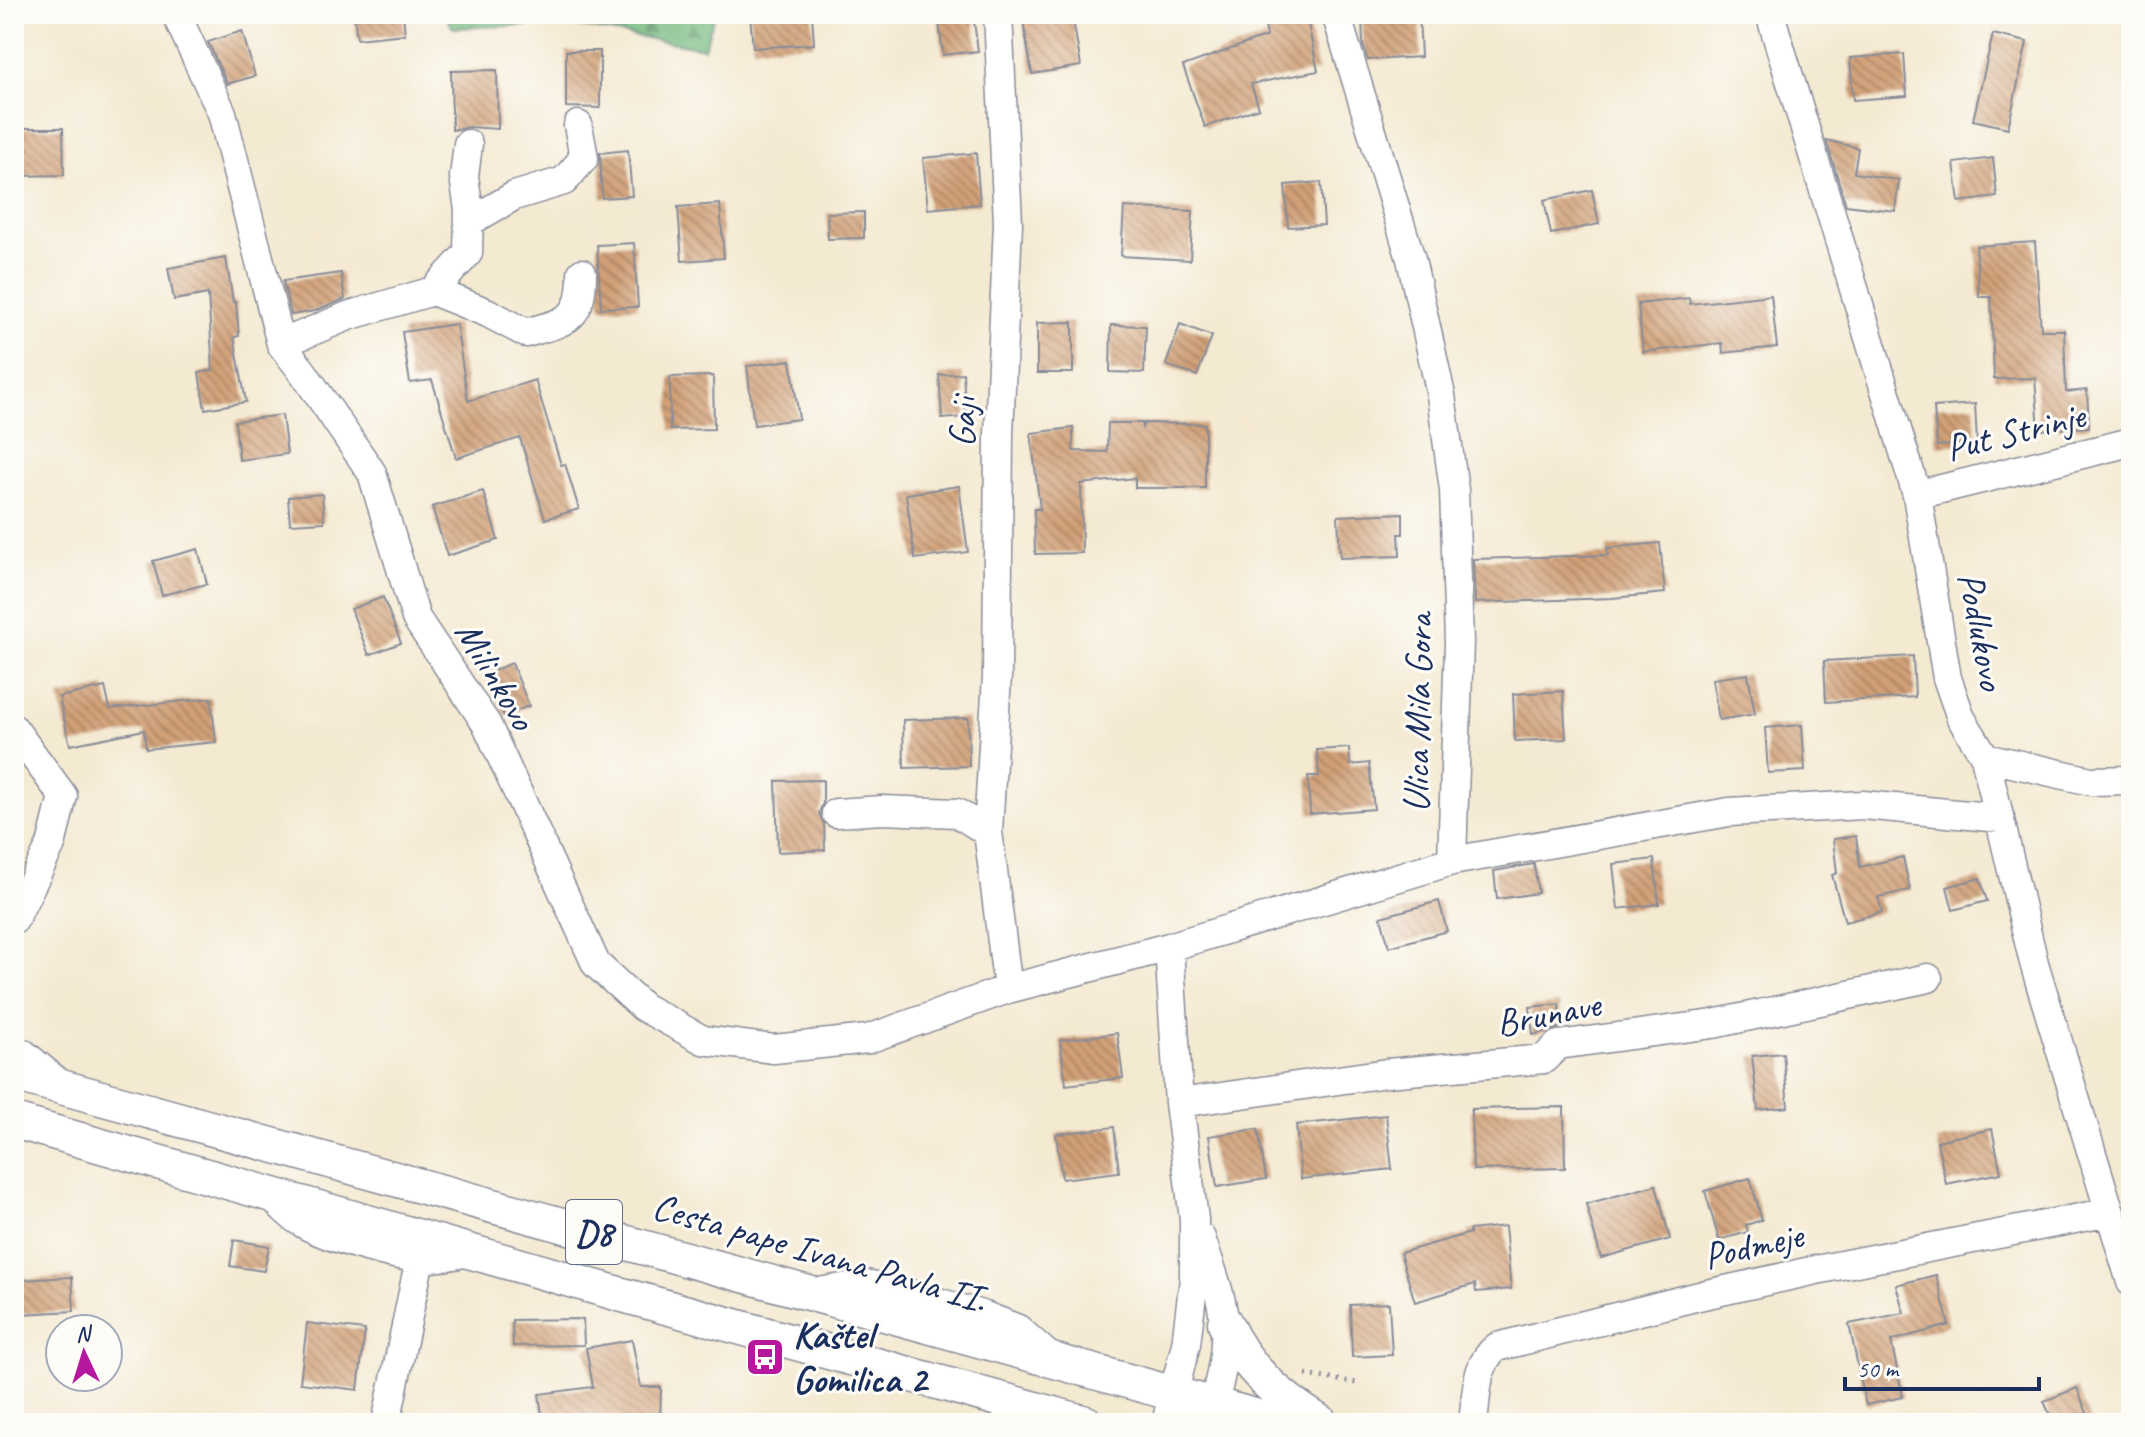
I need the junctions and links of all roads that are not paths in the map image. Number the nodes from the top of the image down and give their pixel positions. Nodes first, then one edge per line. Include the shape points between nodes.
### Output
1 (176, 14) edge
2 (998, 14) edge
3 (1336, 14) edge
4 (1770, 14) edge
5 (578, 125) dead end
6 (468, 144) dead end
7 (469, 222) junction
8 (582, 273) dead end
9 (433, 291) junction
10 (281, 344) junction
11 (2131, 442) edge
12 (1917, 495) junction
13 (14, 729) edge
14 (1985, 757) junction
15 (2131, 780) edge
16 (836, 813) dead end
17 (2000, 818) junction
18 (988, 832) junction
19 (1452, 861) junction
20 (14, 920) edge
21 (1169, 947) junction
22 (1928, 978) dead end
23 (1008, 989) junction
24 (14, 1051) edge
25 (14, 1074) edge
26 (64, 1087) junction
27 (1179, 1103) junction
28 (14, 1121) edge
29 (271, 1194) junction
30 (2110, 1212) junction
31 (1194, 1219) junction
32 (473, 1252) junction
33 (420, 1258) junction
34 (2131, 1282) edge
35 (1225, 1323) junction
36 (996, 1398) junction
37 (1170, 1408) edge
38 (1211, 1414) edge
39 (386, 1423) edge
40 (1024, 1423) edge
41 (1086, 1423) edge
42 (1280, 1423) edge
43 (1321, 1423) edge
44 (1473, 1423) edge

1 - 10 street, Milinkovo via 222,113
2 - 18 street, Gaji via 1008,223
3 - 19 street, Ulica Mila Gora via 1411,259 1444,411 1454,490 1459,642
4 - 12 street, Podlukovo
5 - 7 street via 584,158 564,181 514,196
6 - 7 street via 464,177
7 - 9 street via 468,253
8 - 9 street via 582,299 567,321 526,333
9 - 10 street via 348,316
10 - 23 street, Milinkovo via 372,473 416,618 487,725 596,964 643,1007 703,1040 774,1049 868,1039
11 - 12 street, Put Strinje
12 - 14 street, Podlukovo via 1947,678 1961,718
13 - 20 street via 63,796 51,845
14 - 15 street via 2091,781
14 - 17 street, Podlukovo
16 - 18 street via 957,813
17 - 19 street via 1863,805 1729,812
17 - 30 street, Podlukovo via 2034,963
18 - 23 street, Gaji
19 - 21 street, Ulica Mila Gora
21 - 23 street
21 - 27 street
22 - 27 street, Brunave via 1713,1024 1558,1045 1544,1059 1387,1073
24 - 26 street
25 - 26 main road, Cesta pape Ivana Pavla II. / D8
26 - 37 main road, Cesta pape Ivana Pavla II. / D8 via 1053,1360
27 - 31 street
28 - 29 main road, D8
29 - 32 main road, D8
29 - 33 street via 285,1211 318,1231
30 - 34 street, Podlukovo
30 - 44 street, Podmeje via 1816,1270 1497,1347 1481,1367
31 - 35 street
31 - 37 street via 1192,1311
32 - 33 street
32 - 36 main road, D8
33 - 39 street
35 - 38 street via 1223,1366
35 - 43 main road via 1254,1372
36 - 40 main road
36 - 41 main road, D8
37 - 38 main road, Cesta pape Ivana Pavla II. / D8
38 - 42 main road, Cesta pape Ivana Pavla II. / D8

